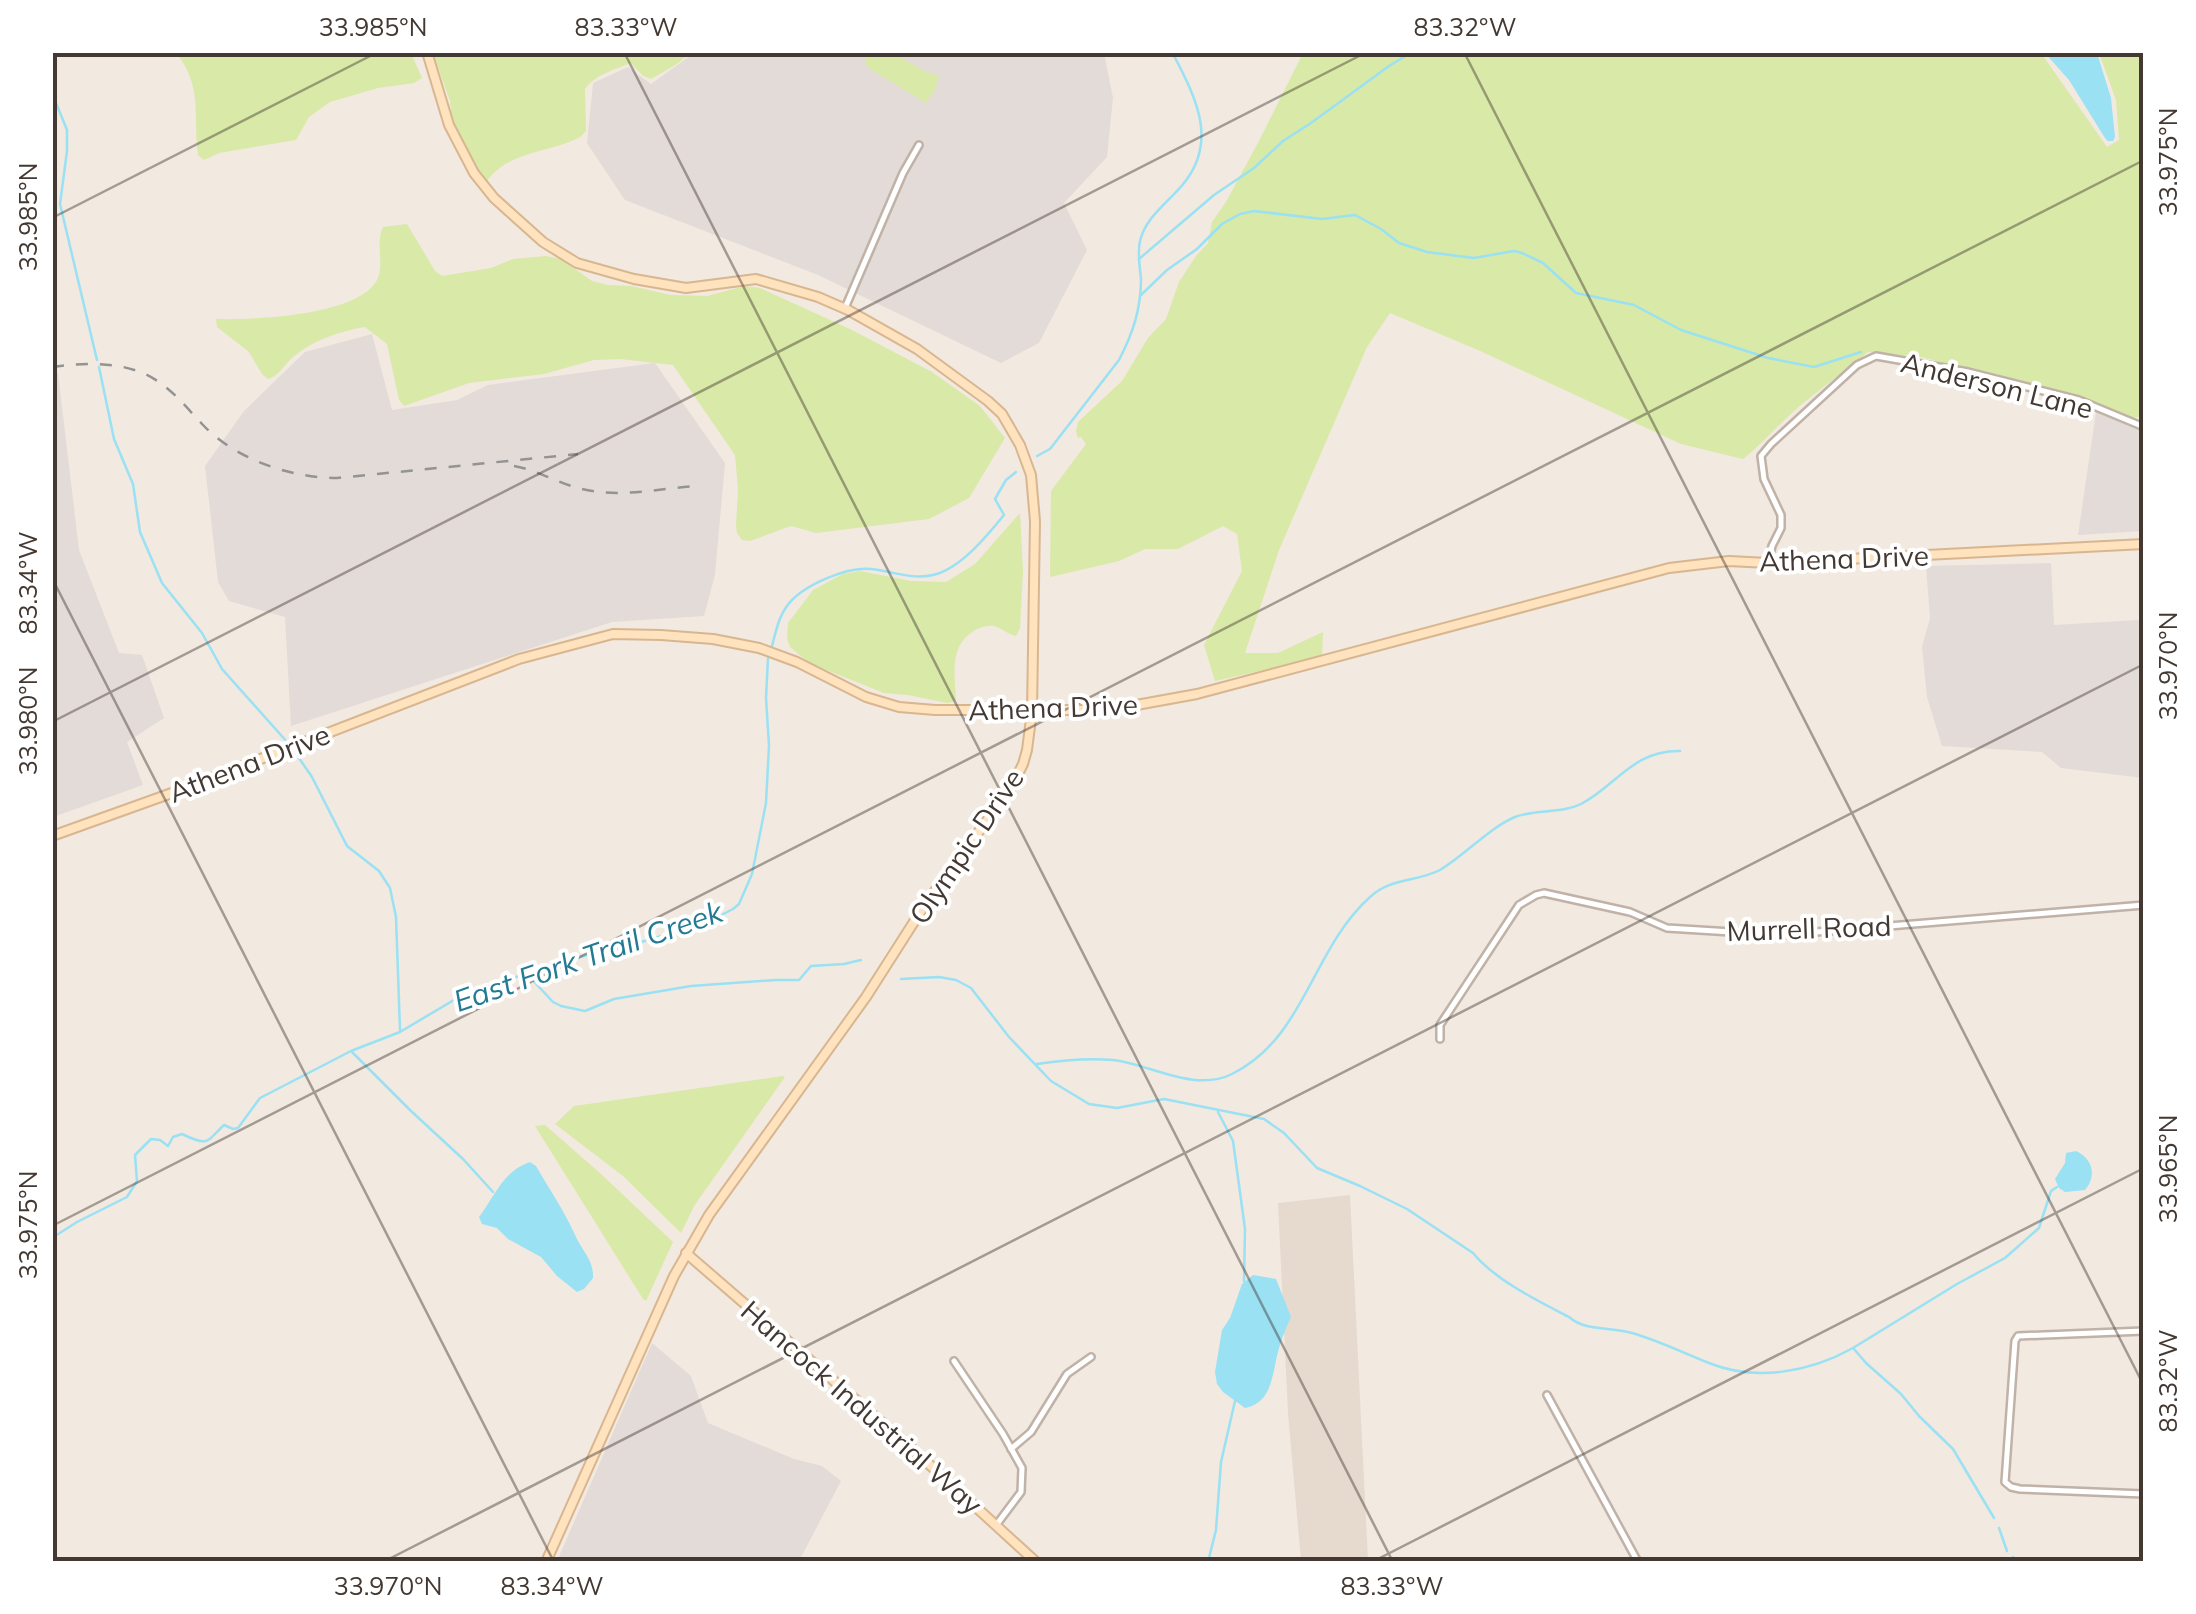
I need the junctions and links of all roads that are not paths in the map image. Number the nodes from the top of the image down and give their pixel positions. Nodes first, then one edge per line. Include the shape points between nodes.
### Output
1 (427, 52) edge
2 (919, 145) dead end
3 (845, 308) junction
4 (2144, 427) edge
5 (2144, 544) edge
6 (1768, 563) junction
7 (1032, 710) junction
8 (52, 836) edge
9 (2144, 905) edge
10 (1440, 1039) dead end
11 (686, 1253) junction
12 (2144, 1331) edge
13 (1091, 1357) dead end
14 (954, 1361) dead end
15 (1547, 1394) dead end
16 (1011, 1449) junction
17 (2144, 1494) edge
18 (997, 1524) junction
19 (546, 1562) edge
20 (1036, 1562) edge
21 (1638, 1562) edge

1 - 3 street, Olympic Drive via 448,125 474,173 516,221 554,249 607,273 666,286 756,279
2 - 3 street
3 - 7 street, Olympic Drive via 971,386 1002,414 1020,445 1032,475 1035,520
4 - 6 street, Anderson Lane via 2079,400 1876,356 1857,364 1761,456 1782,528
5 - 6 street, Athena Drive
6 - 7 street, Athena Drive via 1669,568 1170,700 1109,710
7 - 8 street, Athena Drive via 899,707 760,648 613,634 520,660
7 - 11 street, Olympic Drive via 1028,750 1011,788
9 - 10 street, Murrell Road via 1780,935 1667,928 1630,912 1536,894 1518,905 1440,1025
11 - 18 street, Hancock Industrial Way
11 - 19 street, Olympic Drive
12 - 17 street via 2018,1336 2005,1482 2014,1488
13 - 16 street via 1067,1374 1031,1432
14 - 16 street
15 - 21 street
16 - 18 street via 1022,1468 1021,1492
18 - 20 street, Hancock Industrial Way

